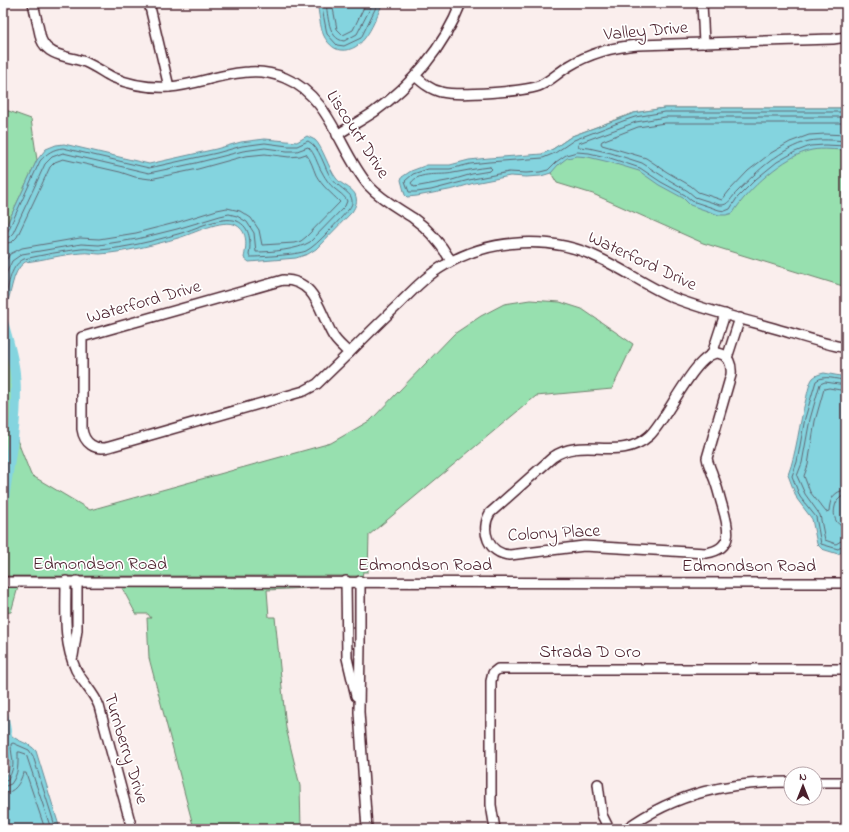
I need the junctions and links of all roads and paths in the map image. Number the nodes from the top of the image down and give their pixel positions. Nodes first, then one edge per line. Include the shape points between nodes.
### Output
1 (33, 3) edge
2 (149, 3) edge
3 (461, 3) edge
4 (702, 3) edge
5 (846, 36) edge
6 (704, 43) junction
7 (415, 76) junction
8 (168, 87) junction
9 (337, 134) junction
10 (451, 261) junction
11 (725, 314) junction
12 (740, 318) junction
13 (846, 349) edge
14 (349, 353) junction
15 (712, 354) junction
16 (727, 358) junction
17 (66, 581) junction
18 (77, 581) junction
19 (3, 582) edge
20 (346, 582) junction
21 (360, 582) junction
22 (846, 583) edge
23 (73, 660) junction
24 (846, 669) edge
25 (359, 712) junction
26 (783, 782) edge
27 (823, 782) edge
28 (846, 782) edge
29 (598, 784) dead end
30 (132, 829) edge
31 (367, 829) edge
32 (495, 829) edge
33 (609, 829) edge
34 (626, 829) edge

1 - 8 street, Liscourt Drive via 41,39 48,50 74,58 129,83
2 - 8 street
3 - 7 street via 441,41
4 - 6 street
5 - 6 street, Valley Drive via 833,39
6 - 7 street, Valley Drive via 638,45 608,49 568,66 541,85 527,89 448,94 433,89
7 - 9 street via 381,107
8 - 9 street, Liscourt Drive via 247,72 274,74 288,79 309,93 322,107
9 - 10 street, Liscourt Drive via 370,187 425,227
10 - 11 street, Waterford Drive via 506,244 560,245 600,258 660,292
10 - 14 street, Waterford Drive via 419,284
11 - 12 street, Waterford Drive
11 - 15 street, Colony Place
12 - 13 street, Waterford Drive
12 - 16 street, Colony Place
14 - 14 street, Waterford Drive via 317,384 304,391 106,448 92,446 83,434 82,337 276,281 289,280 300,283 310,291 334,338
15 - 16 street via 722,354
15 - 16 street, Colony Place via 691,376 658,426 647,438 630,447 617,449 567,450 547,463 490,513 486,535 491,546 500,553 510,555 584,546 706,553 718,550 726,541 728,527 708,458 731,379 731,365
17 - 18 street, Edmondson Road
17 - 19 street, Edmondson Road
17 - 23 street, Turnberry Drive via 66,634
18 - 20 street, Edmondson Road
18 - 23 street via 77,630
20 - 21 street, Edmondson Road
20 - 25 street via 347,658
21 - 22 street, Edmondson Road
21 - 25 street
23 - 30 street, Turnberry Drive via 77,672 99,706
24 - 32 street, Strada D Oro via 493,669 491,805
25 - 31 street
26 - 34 street via 746,783 705,791 666,805
27 - 28 street
29 - 33 street via 602,815

